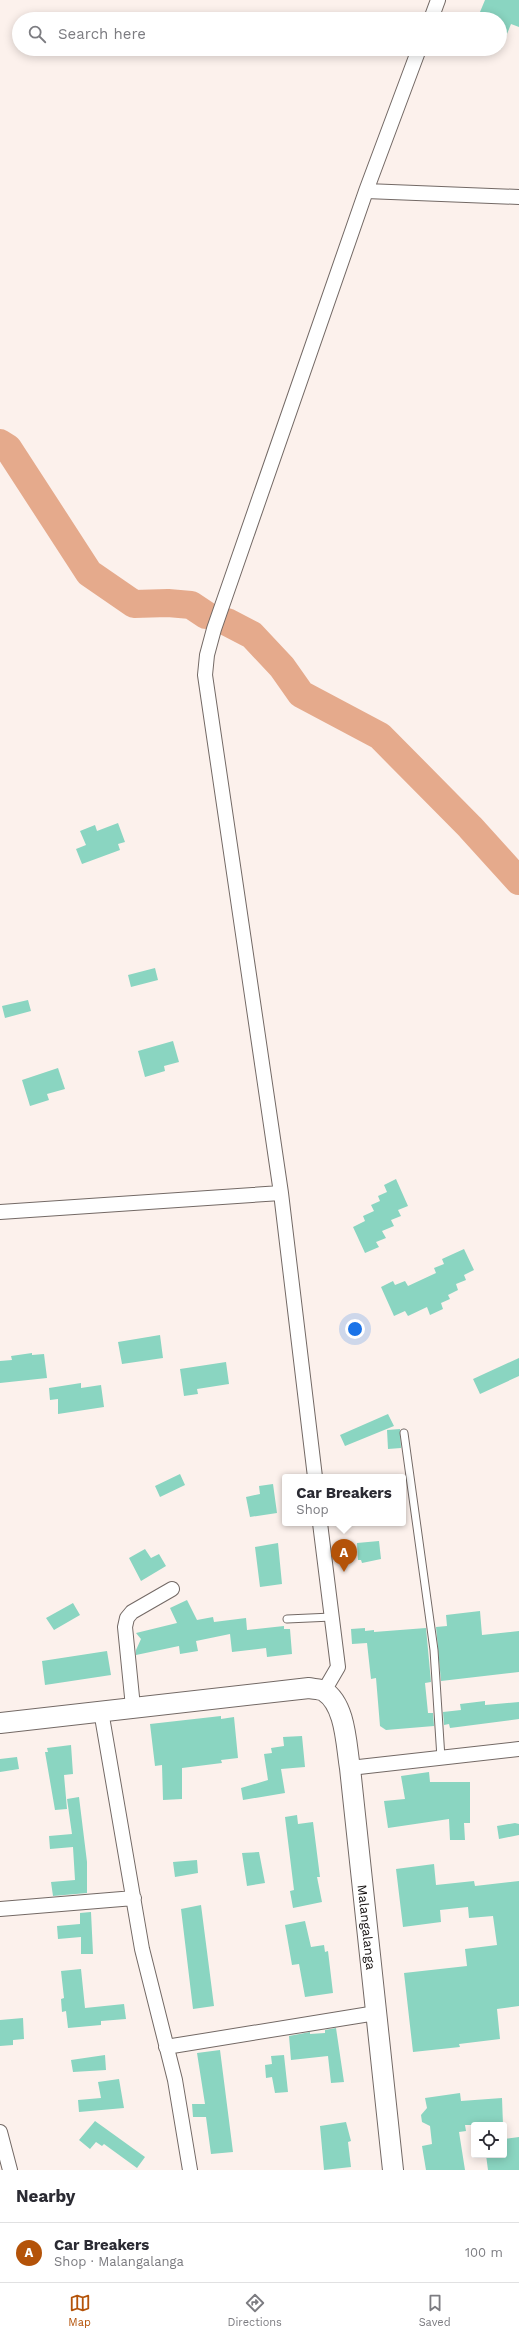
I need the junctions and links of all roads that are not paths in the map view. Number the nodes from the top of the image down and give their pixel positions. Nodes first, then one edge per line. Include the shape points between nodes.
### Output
1 (438, 0) edge
2 (434, 12) edge
3 (416, 56) edge
4 (366, 191) junction
5 (519, 197) edge
6 (281, 1193) junction
7 (0, 1212) edge
8 (404, 1433) dead end
9 (315, 1474) edge
10 (320, 1526) edge
11 (172, 1589) dead end
12 (332, 1617) junction
13 (287, 1619) dead end
14 (324, 1691) junction
15 (133, 1707) junction
16 (101, 1711) junction
17 (0, 1723) edge
18 (519, 1749) edge
19 (441, 1758) junction
20 (350, 1768) junction
21 (134, 1898) junction
22 (0, 1909) edge
23 (376, 2013) junction
24 (166, 2048) junction
25 (0, 2132) edge
26 (10, 2170) edge
27 (190, 2170) edge
28 (393, 2170) edge

1 - 2 street
3 - 4 street
4 - 5 street
4 - 6 street via 207,655 206,675
6 - 7 street
6 - 9 street
8 - 19 lane via 434,1650
10 - 12 street
11 - 15 street via 132,1612 127,1618 125,1627
12 - 13 lane
12 - 14 street via 338,1667
14 - 15 street via 309,1688
14 - 20 street, Malangalanga via 335,1703 341,1717
15 - 16 street
16 - 17 street
16 - 21 street
18 - 19 street
19 - 20 street
20 - 23 street, Malangalanga
21 - 22 street
21 - 24 street via 142,1949
23 - 24 street
23 - 28 street, Malangalanga
24 - 27 street via 183,2116
25 - 26 street

